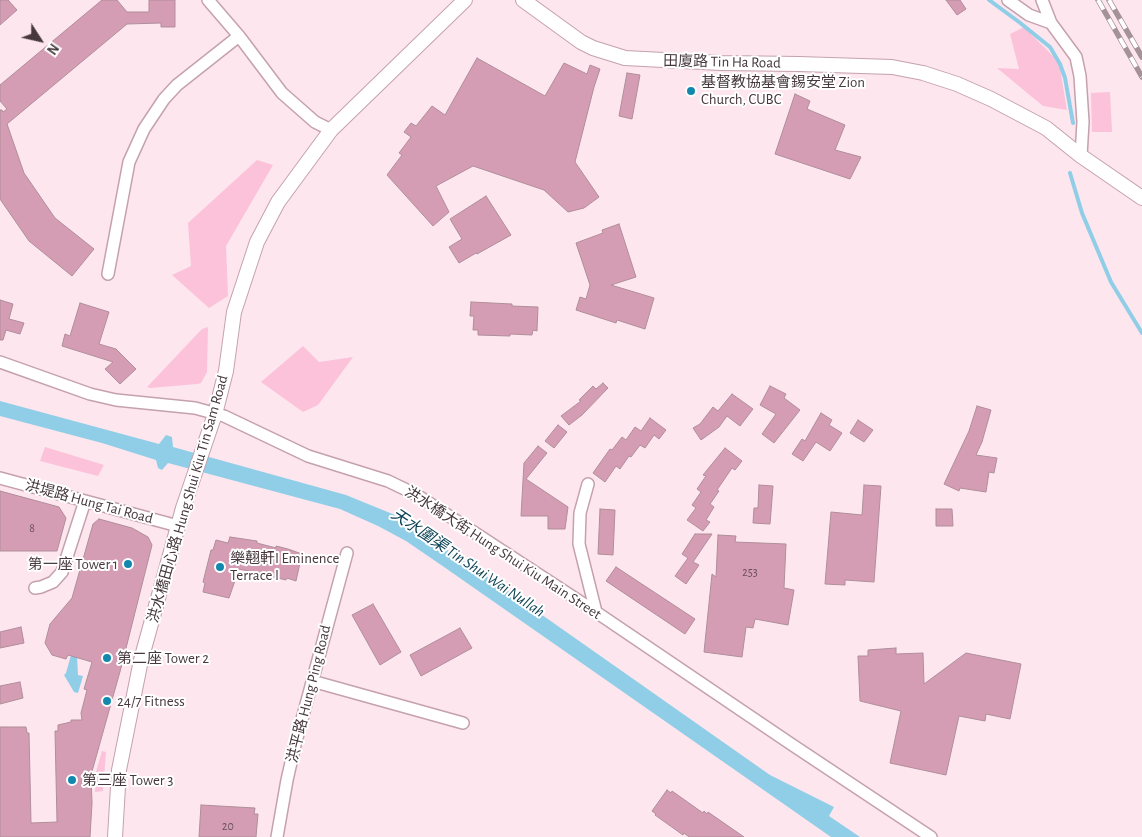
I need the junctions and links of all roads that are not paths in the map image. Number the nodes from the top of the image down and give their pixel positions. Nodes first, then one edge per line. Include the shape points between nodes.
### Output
1 (208, 0) edge
2 (465, 0) edge
3 (523, 0) edge
4 (1008, 0) edge
5 (1042, 0) edge
6 (1051, 23) junction
7 (239, 36) junction
8 (331, 130) junction
9 (1076, 152) junction
10 (1142, 198) edge
11 (108, 274) dead end
12 (0, 362) edge
13 (215, 414) junction
14 (0, 478) edge
15 (588, 484) dead end
16 (85, 501) junction
17 (178, 526) junction
18 (347, 553) dead end
19 (35, 588) dead end
20 (596, 612) junction
21 (312, 681) junction
22 (463, 723) dead end
23 (115, 837) edge
24 (277, 837) edge
25 (931, 837) edge

1 - 7 street
2 - 8 street, 洪水橋田心路 Hung Shui Kiu Tin Sam Road
3 - 9 street, 田廈路 Tin Ha Road via 581,42 614,55 655,61 892,67 923,73 991,99 1046,128
4 - 6 street via 1029,15
5 - 6 street
6 - 9 street via 1076,58 1080,76 1083,122
7 - 8 street via 282,93 315,122
7 - 11 street via 177,85 164,98 144,129 129,162
8 - 13 street, 洪水橋田心路 Hung Shui Kiu Tin Sam Road via 278,202 257,242 234,312 226,371
9 - 10 street, 田廈路 Tin Ha Road
12 - 13 street, 洪水橋大街 Hung Shui Kiu Main Street via 90,394 116,400 195,408
13 - 17 street, 洪水橋田心路 Hung Shui Kiu Tin Sam Road
13 - 20 street, 洪水橋大街 Hung Shui Kiu Main Street via 308,456 388,481 417,495
14 - 16 street, 洪堤路 Hung Tai Road
15 - 20 street via 580,513 579,544
16 - 17 street, 洪堤路 Hung Tai Road
16 - 19 street via 62,572 53,582
17 - 23 street, 洪水橋田心路 Hung Shui Kiu Tin Sam Road via 128,720 119,770
18 - 21 street, 洪平路 Hung Ping Road
20 - 25 street, 洪水橋大街 Hung Shui Kiu Main Street
21 - 22 street
21 - 24 street, 洪平路 Hung Ping Road via 287,780

